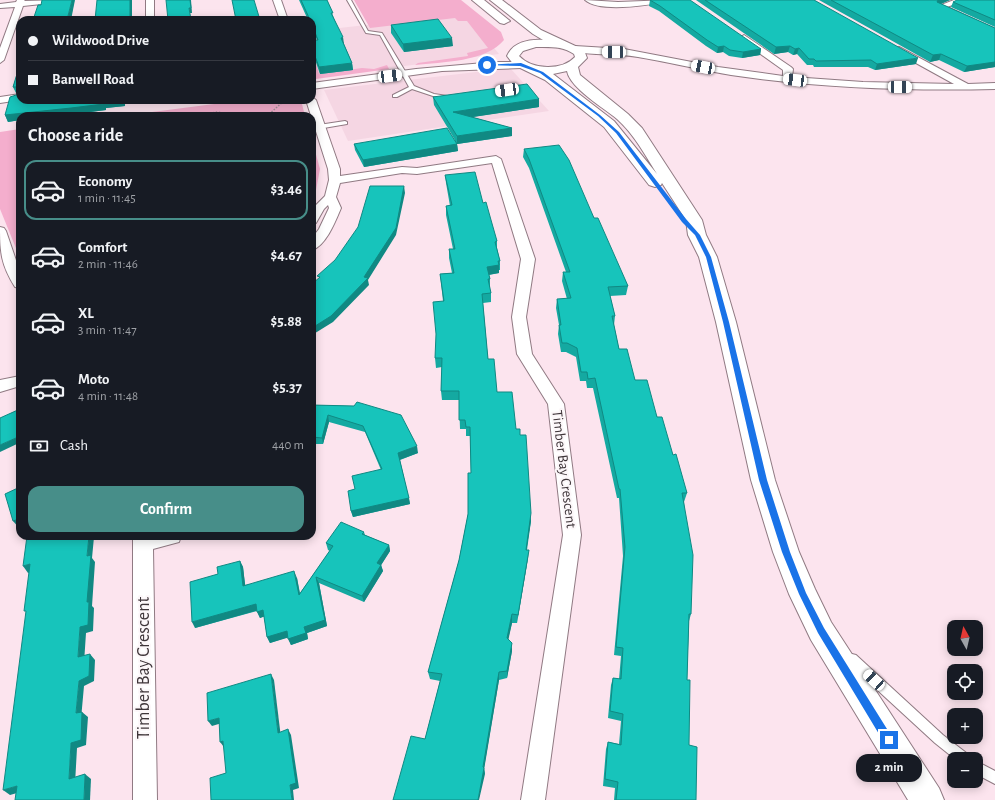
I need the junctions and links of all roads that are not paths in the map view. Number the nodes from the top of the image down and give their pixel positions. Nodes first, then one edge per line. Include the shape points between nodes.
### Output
1 (60, 0) edge
2 (150, 0) edge
3 (277, 0) edge
4 (350, 0) edge
5 (477, 0) edge
6 (495, 0) edge
7 (589, 0) edge
8 (666, 0) edge
9 (962, 0) edge
10 (20, 2) edge
11 (0, 6) edge
12 (150, 16) edge
13 (283, 16) edge
14 (512, 27) dead end
15 (995, 32) edge
16 (738, 34) edge
17 (521, 35) dead end
18 (890, 45) edge
19 (571, 48) junction
20 (517, 50) junction
21 (649, 56) junction
22 (0, 60) edge
23 (584, 62) junction
24 (525, 66) junction
25 (438, 69) junction
26 (405, 74) junction
27 (786, 79) junction
28 (316, 85) edge
29 (995, 86) edge
30 (412, 87) junction
31 (966, 87) junction
32 (395, 96) dead end
33 (461, 97) edge
34 (16, 98) edge
35 (0, 100) edge
36 (345, 123) dead end
37 (316, 127) edge
38 (332, 189) junction
39 (316, 213) edge
40 (0, 231) edge
41 (697, 235) junction
42 (316, 241) edge
43 (16, 277) edge
44 (16, 382) edge
45 (0, 386) edge
46 (143, 540) edge
47 (821, 631) junction
48 (956, 752) edge
49 (983, 771) edge
50 (995, 778) edge
51 (145, 800) edge
52 (533, 800) edge
53 (927, 800) edge

1 - 10 street
2 - 12 street
3 - 13 street
4 - 26 lane via 367,32 381,34
5 - 14 main road
6 - 19 main road via 544,36
7 - 8 street via 607,5
9 - 15 street via 940,7
10 - 11 street
10 - 22 street
16 - 27 street via 788,69
17 - 20 main road via 521,44
18 - 31 street
19 - 20 main road via 547,43 532,44
19 - 21 street
19 - 23 main road via 580,53
20 - 24 main road via 513,56 515,61
20 - 25 street via 500,57
21 - 23 street
21 - 27 street via 730,72
23 - 24 main road via 552,70
23 - 41 main road via 574,76 623,117 645,142 694,220
24 - 25 street via 495,64
24 - 41 main road via 550,77 609,124
25 - 26 street
26 - 28 street
26 - 30 lane
27 - 31 street via 874,86
29 - 31 street
30 - 32 lane
30 - 33 lane via 434,95
34 - 35 street
36 - 37 lane
37 - 38 street via 334,169
38 - 39 street
38 - 42 street via 335,208 325,230
38 - 52 street, Timber Bay Crescent via 496,159 528,259 519,317 524,354 556,404 572,535
40 - 43 street
41 - 47 main road via 708,257 726,322 763,480 789,559
44 - 45 street
46 - 51 street, Timber Bay Crescent
47 - 48 lane
47 - 53 main road
49 - 50 lane

